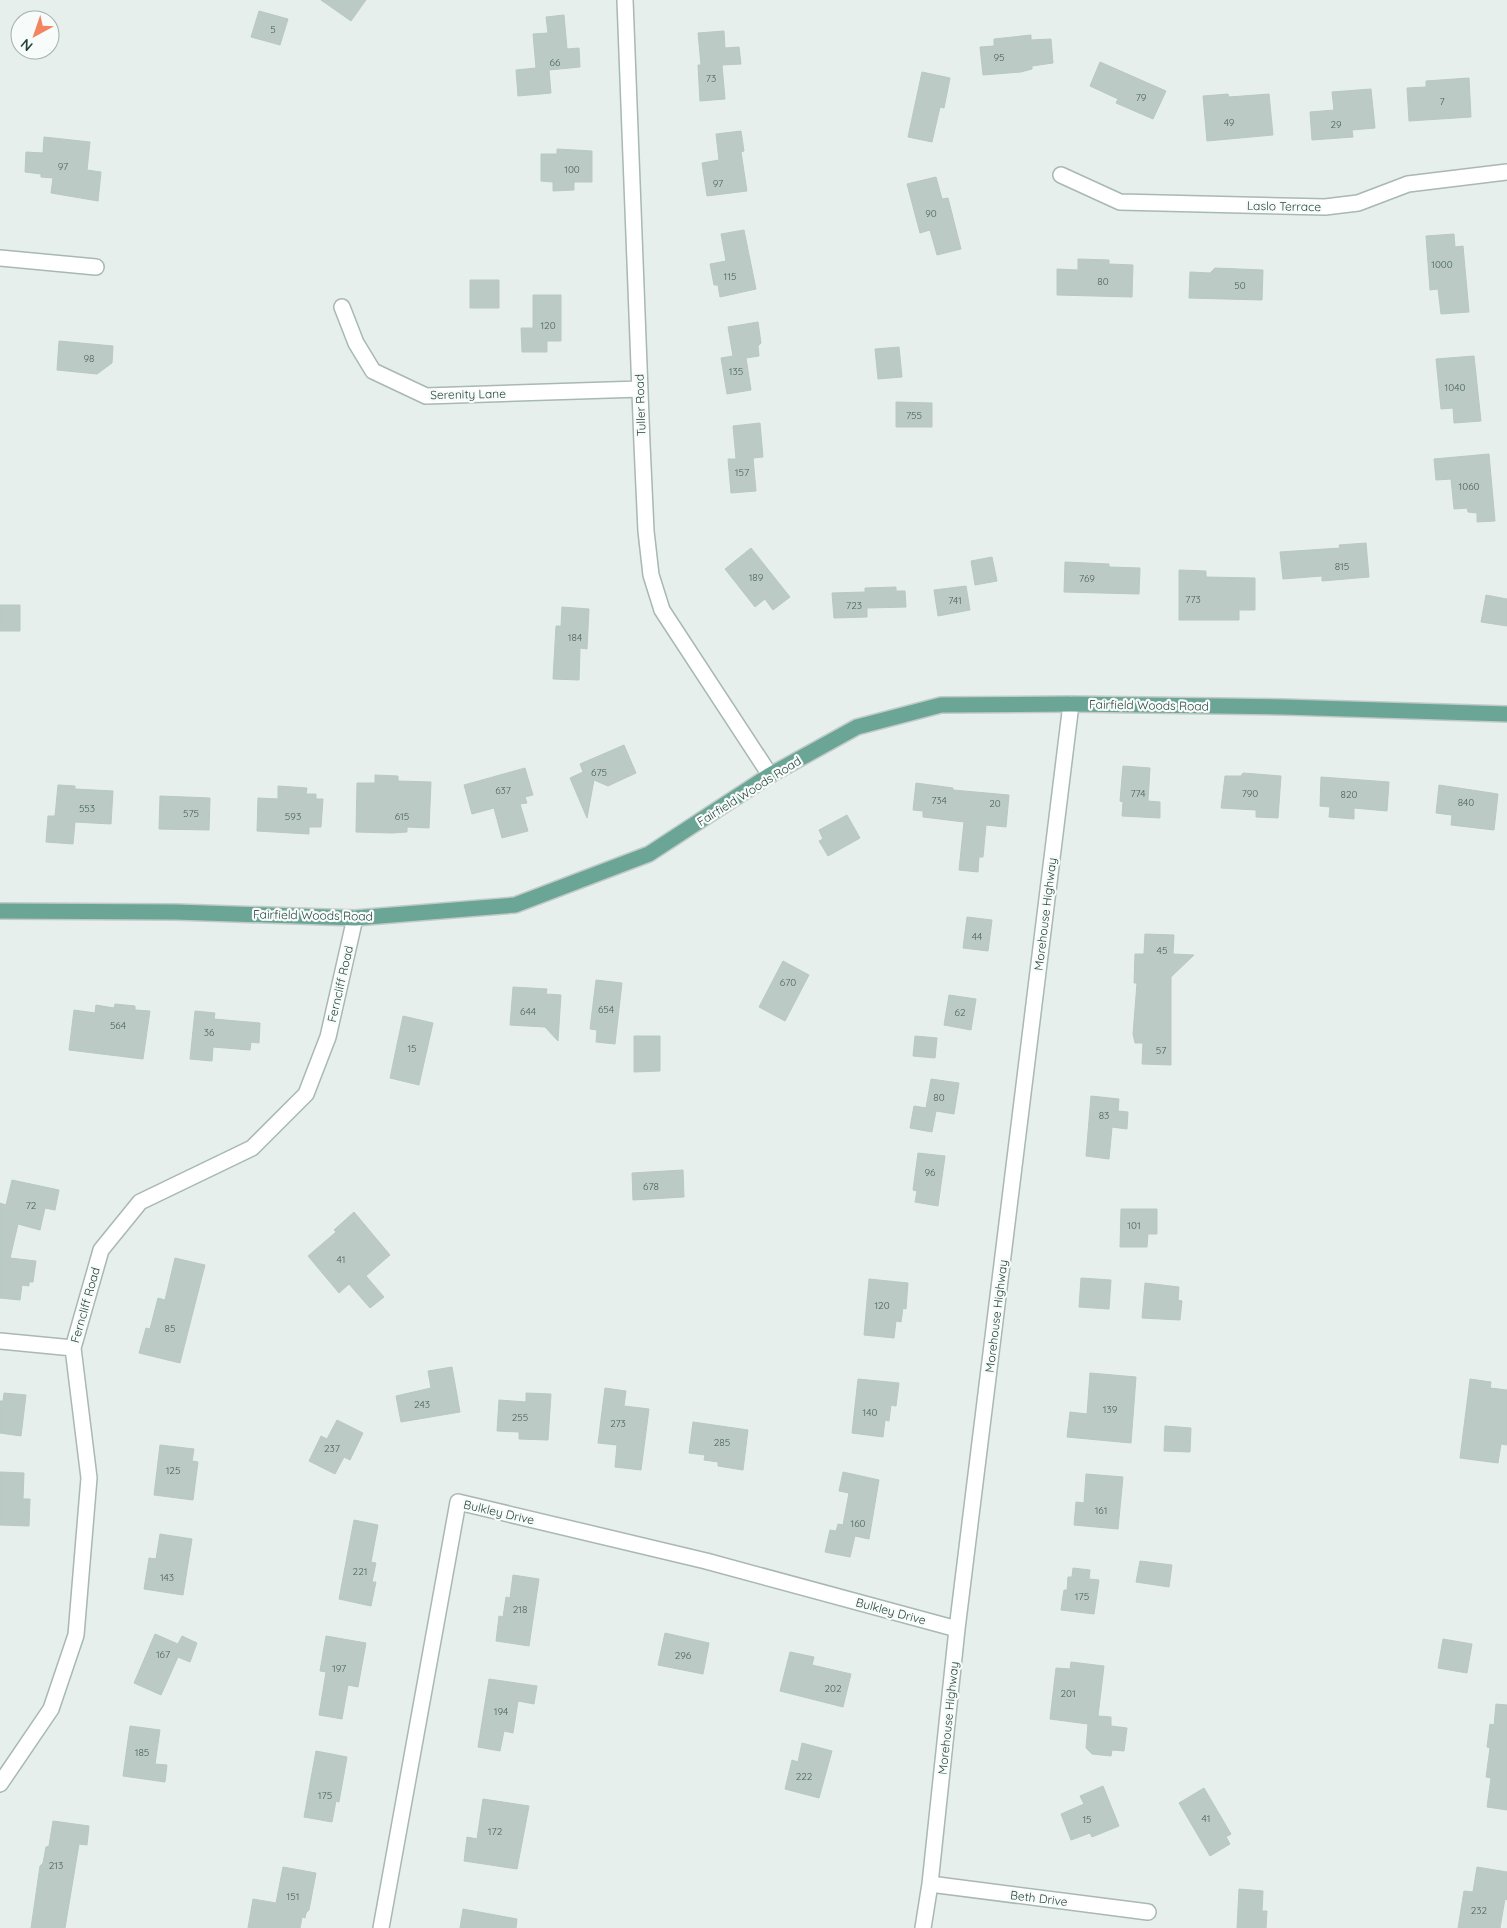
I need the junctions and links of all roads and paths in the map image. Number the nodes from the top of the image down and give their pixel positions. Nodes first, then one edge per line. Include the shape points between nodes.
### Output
1 (625, 0) edge
2 (1507, 172) edge
3 (1061, 175) dead end
4 (0, 258) edge
5 (96, 267) dead end
6 (342, 307) dead end
7 (640, 389) junction
8 (1071, 704) junction
9 (1507, 714) edge
10 (770, 775) junction
11 (0, 911) edge
12 (355, 918) junction
13 (0, 1341) edge
14 (73, 1348) junction
15 (957, 1629) junction
16 (0, 1784) edge
17 (930, 1884) junction
18 (1148, 1912) dead end
19 (381, 1928) edge
20 (923, 1928) edge

1 - 7 street, Tuller Road
2 - 3 street, Laslo Terrace via 1408,184 1358,204 1325,207 1120,202
4 - 5 street
6 - 7 street, Serenity Lane via 356,343 373,371 426,396
7 - 10 street, Tuller Road via 646,531 651,575 662,610
8 - 9 main road, Fairfield Woods Road
8 - 10 main road, Fairfield Woods Road via 941,705 857,727
8 - 15 street, Morehouse Highway
10 - 12 main road, Fairfield Woods Road via 649,854 515,906
11 - 12 main road, Fairfield Woods Road
12 - 14 street, Ferncliff Road via 328,1037 306,1094 252,1148 140,1202 101,1250
13 - 14 street
14 - 16 street, Ferncliff Road via 89,1478 76,1636 51,1709
15 - 17 street, Morehouse Highway
15 - 19 street, Bulkley Drive via 706,1561 458,1502
17 - 18 street, Beth Drive
17 - 20 street, Morehouse Highway

